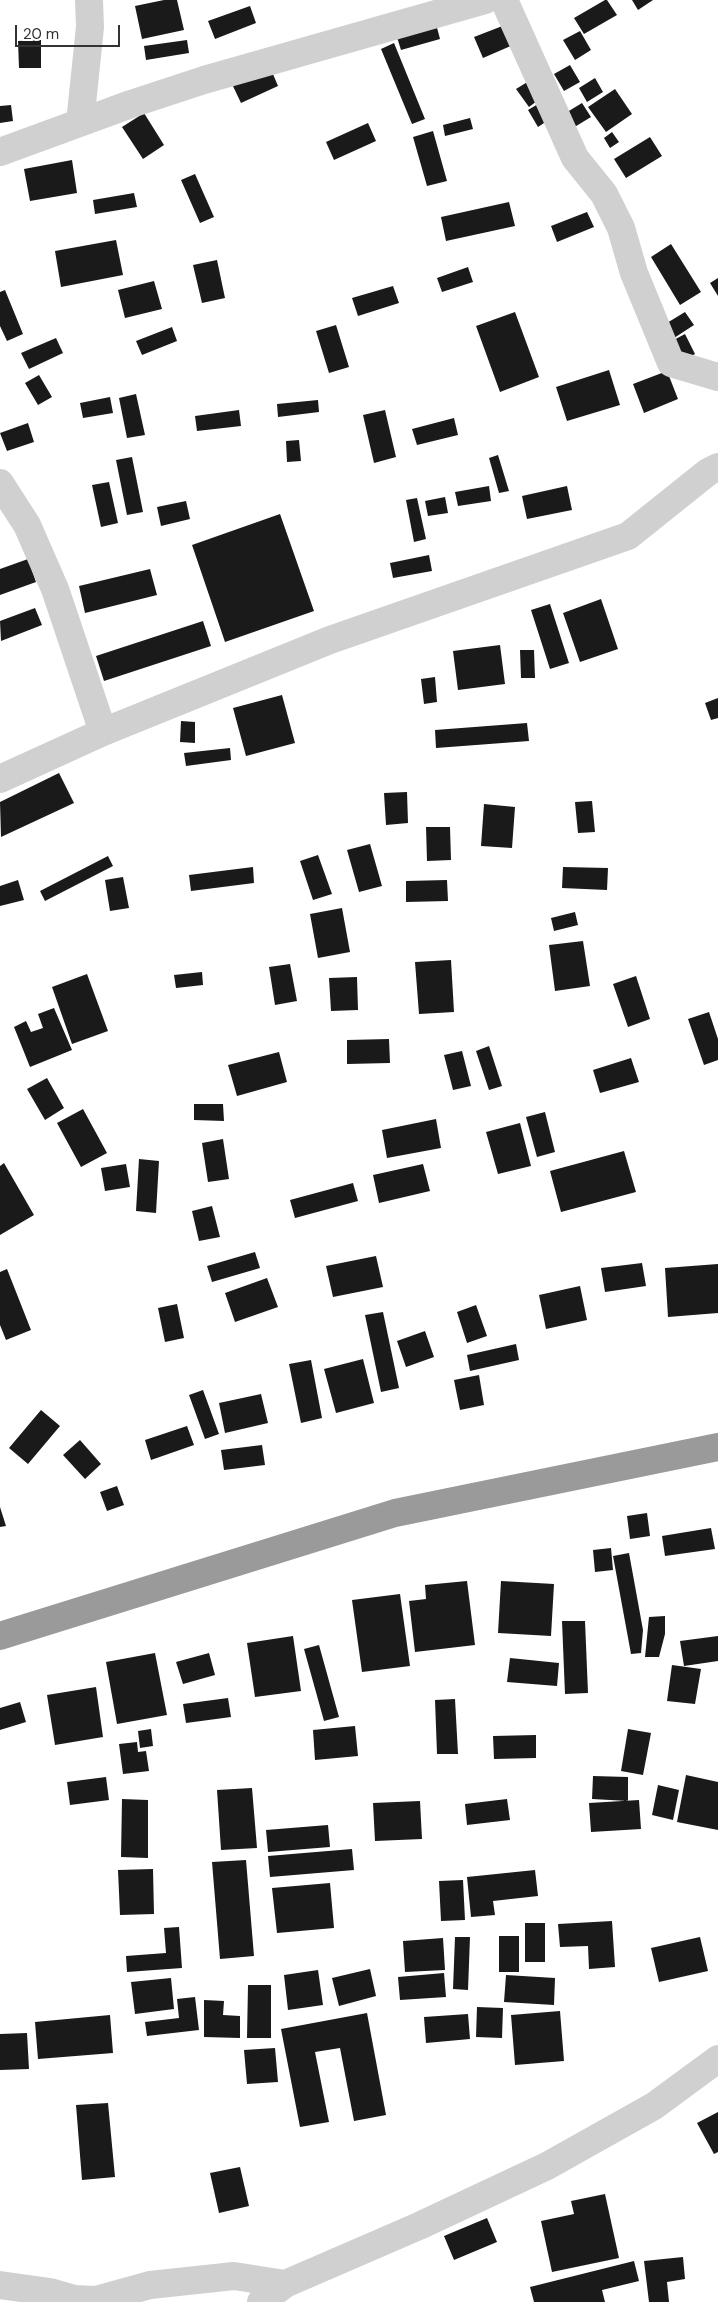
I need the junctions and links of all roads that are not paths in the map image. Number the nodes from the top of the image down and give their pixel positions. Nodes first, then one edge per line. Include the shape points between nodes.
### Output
1 (89, 0) edge
2 (485, 0) edge
3 (504, 0) edge
4 (80, 124) junction
5 (0, 152) edge
6 (718, 377) edge
7 (718, 467) edge
8 (0, 483) edge
9 (104, 732) junction
10 (0, 779) edge
11 (718, 1447) edge
12 (0, 1636) edge
13 (718, 2059) edge
14 (286, 2284) junction
15 (0, 2285) edge
16 (262, 2302) edge

1 - 4 street via 90,27
2 - 4 street via 204,80
3 - 6 street via 575,158 604,194 621,228 634,273 671,363
4 - 5 street
7 - 9 street via 628,536 330,640
8 - 9 street via 27,525 56,588
9 - 10 street
11 - 12 highway via 395,1513
13 - 14 street via 654,2106 546,2166
14 - 15 street via 234,2276 150,2285 96,2300
14 - 16 street

